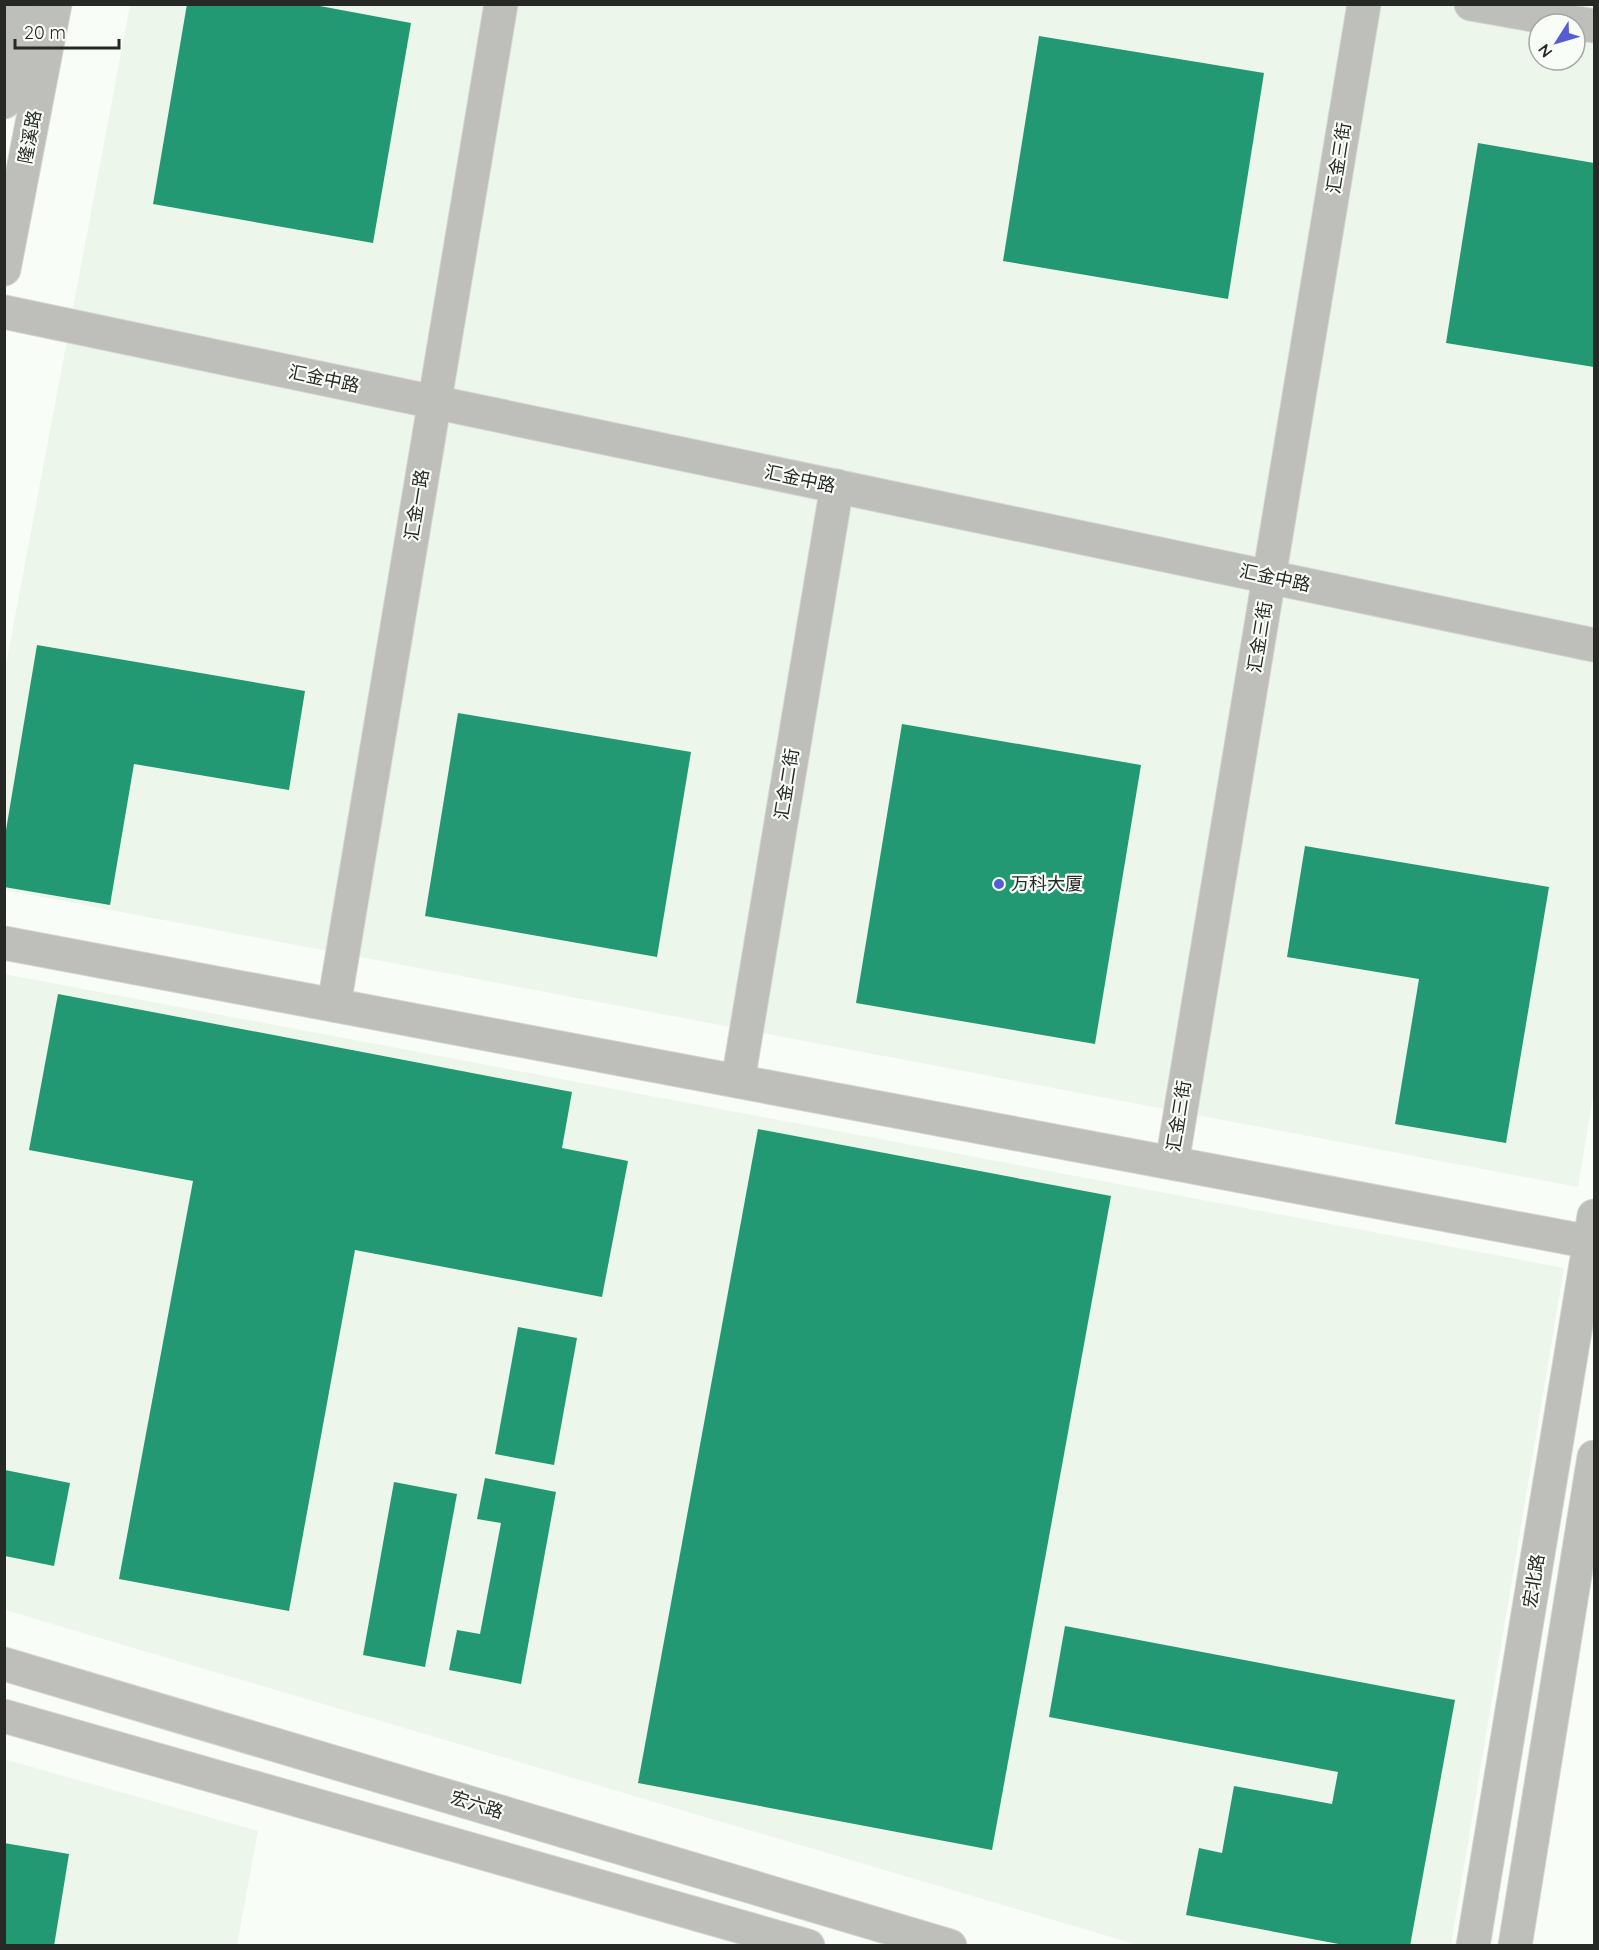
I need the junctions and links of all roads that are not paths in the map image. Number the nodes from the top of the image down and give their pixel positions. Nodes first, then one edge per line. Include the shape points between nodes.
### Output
1 (22, 4) edge
2 (55, 4) edge
3 (501, 4) edge
4 (1364, 4) edge
5 (1471, 4) edge
6 (1594, 26) edge
7 (4, 102) edge
8 (4, 269) edge
9 (4, 312) edge
10 (434, 402) junction
11 (837, 486) junction
12 (1270, 577) junction
13 (1594, 645) edge
14 (4, 943) edge
15 (334, 1005) junction
16 (738, 1081) junction
17 (1172, 1163) junction
18 (1592, 1229) edge
19 (1594, 1457) edge
20 (4, 1664) edge
21 (4, 1716) edge
22 (808, 1946) edge
23 (950, 1946) edge
24 (1473, 1946) edge
25 (1515, 1946) edge

1 - 7 street, 隆溪路
2 - 8 street, 隆溪路
3 - 10 street, 汇金一路
4 - 12 street, 汇金三街
5 - 6 street
9 - 10 street, 汇金中路
10 - 11 street, 汇金中路
10 - 15 street, 汇金一路
11 - 12 street, 汇金中路
11 - 16 street, 汇金二街
12 - 13 street, 汇金中路
12 - 17 street, 汇金三街
14 - 15 street
15 - 16 street
16 - 17 street
17 - 18 street
18 - 24 street, 宏北路
19 - 25 street
20 - 23 street, 宏六路
21 - 22 street

